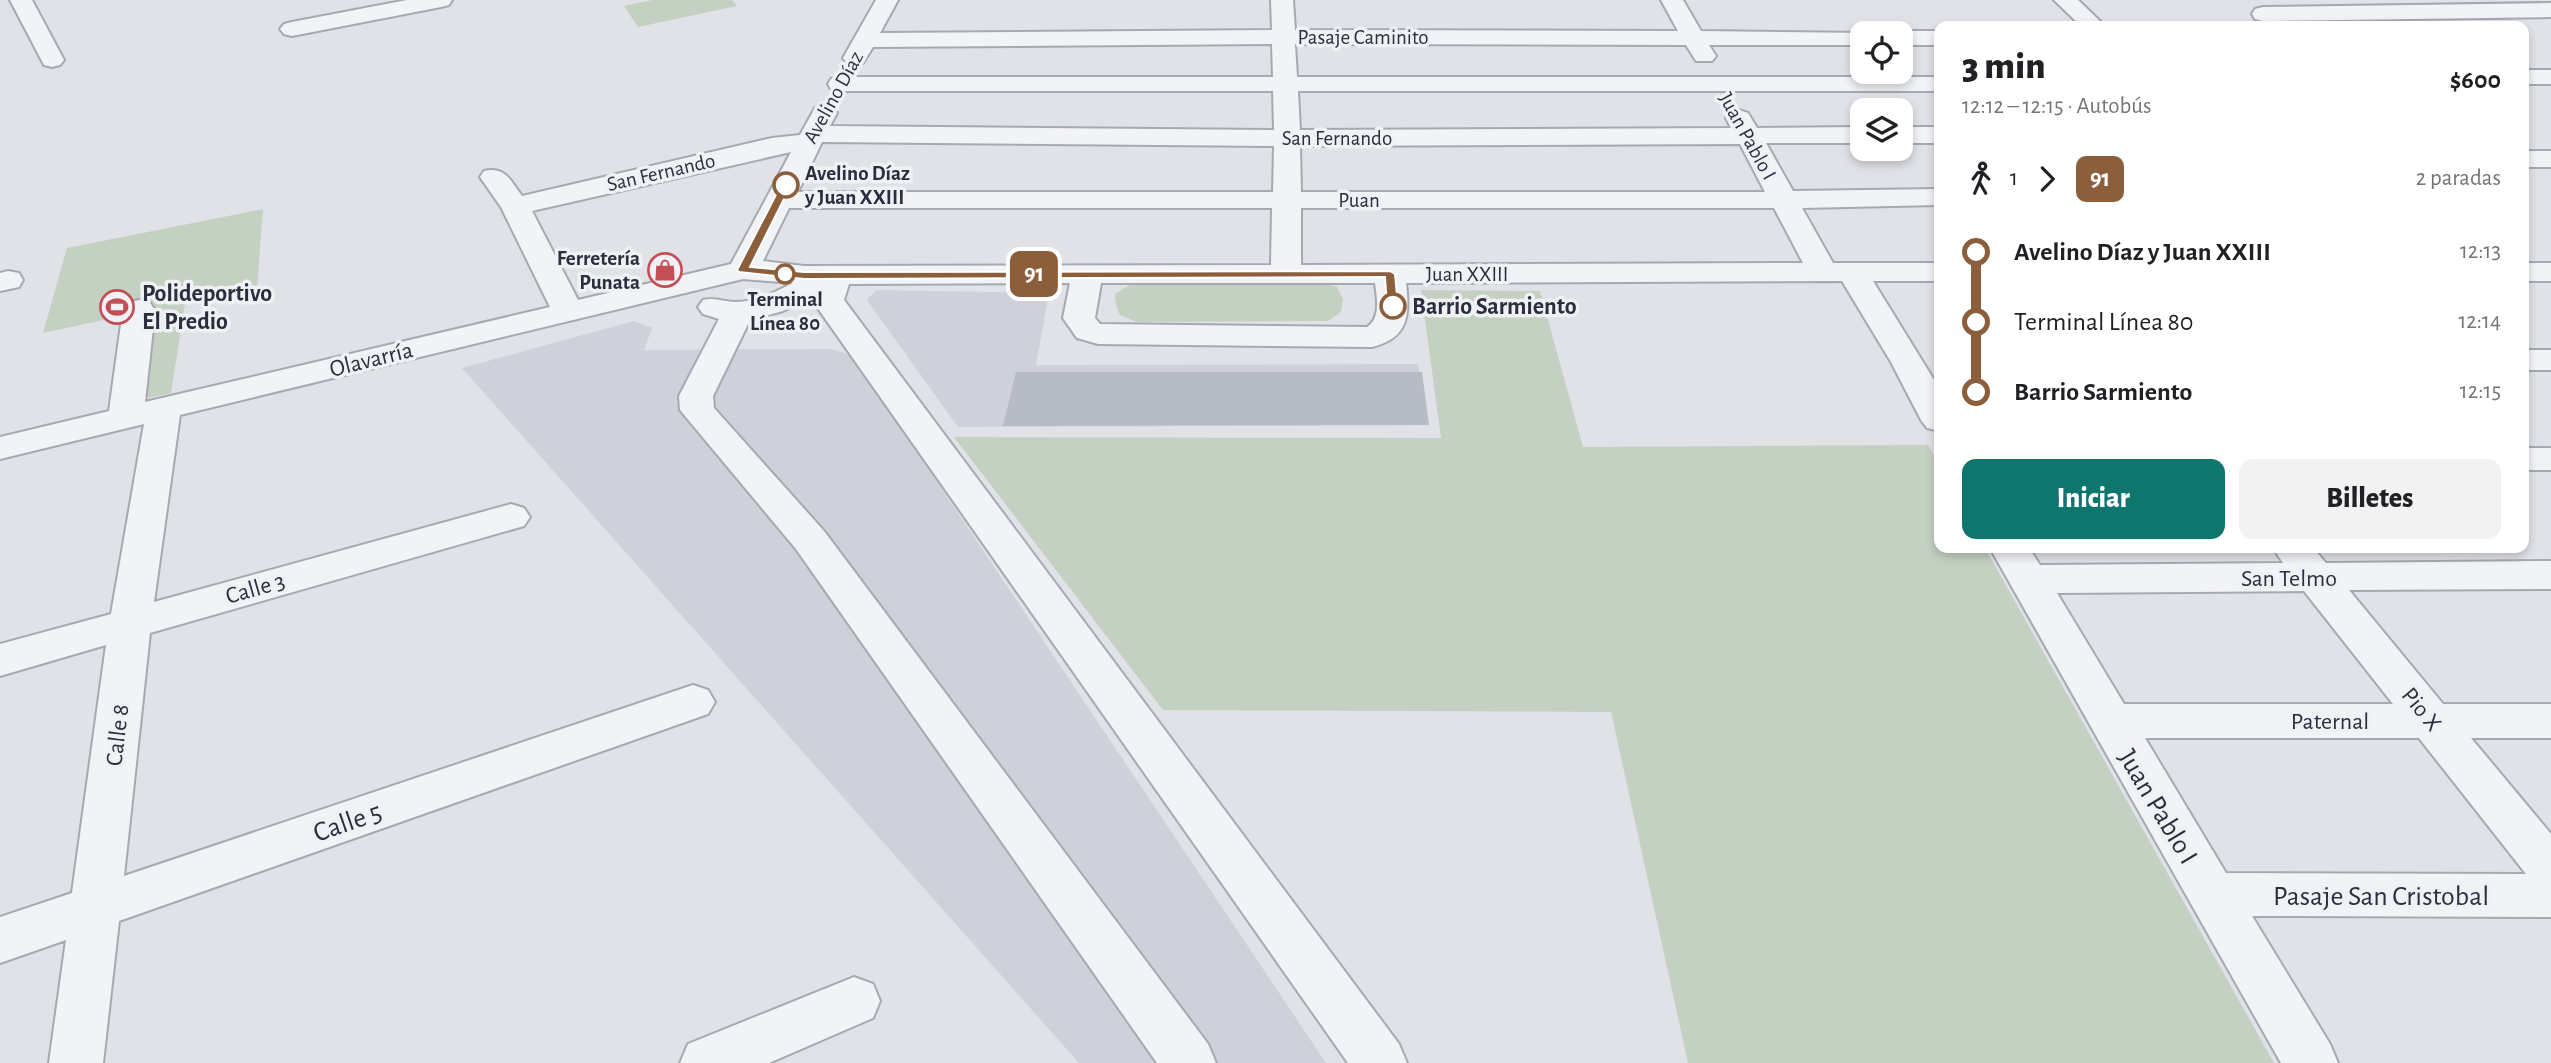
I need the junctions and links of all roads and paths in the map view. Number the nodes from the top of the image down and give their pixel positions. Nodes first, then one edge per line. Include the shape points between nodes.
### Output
1 (21, 0) edge
2 (441, 0) edge
3 (887, 0) edge
4 (1282, 0) edge
5 (1672, 0) edge
6 (2066, 0) edge
7 (2245, 0) edge
8 (413, 2) edge
9 (2551, 10) edge
10 (2271, 20) edge
11 (2089, 21) edge
12 (292, 29) dead end
13 (1270, 37) junction
14 (1694, 38) junction
15 (1850, 38) edge
16 (1913, 38) edge
17 (1934, 38) edge
18 (865, 40) junction
19 (52, 60) dead end
20 (2529, 77) edge
21 (2551, 77) edge
22 (840, 84) junction
23 (1283, 84) junction
24 (1720, 84) junction
25 (1934, 84) edge
26 (1226, 101) junction
27 (1850, 135) edge
28 (1913, 135) edge
29 (1934, 135) edge
30 (1749, 136) junction
31 (1255, 137) junction
32 (810, 138) junction
33 (1287, 138) junction
34 (2529, 159) edge
35 (2551, 159) edge
36 (494, 177) dead end
37 (1934, 197) edge
38 (778, 200) junction
39 (1285, 200) junction
40 (1784, 200) junction
41 (515, 206) junction
42 (1838, 272) junction
43 (1934, 272) edge
44 (2529, 272) edge
45 (2551, 272) edge
46 (1088, 273) junction
47 (1286, 273) junction
48 (1390, 274) junction
49 (836, 275) junction
50 (733, 286) junction
51 (139, 310) dead end
52 (568, 312) junction
53 (2529, 360) edge
54 (2551, 360) edge
55 (1924, 362) edge
56 (1934, 401) edge
57 (145, 413) junction
58 (0, 448) edge
59 (2529, 459) edge
60 (2551, 459) edge
61 (511, 517) dead end
62 (2019, 563) edge
63 (2304, 563) edge
64 (2551, 575) edge
65 (130, 623) junction
66 (0, 660) edge
67 (693, 702) dead end
68 (2109, 721) junction
69 (2432, 721) junction
70 (2551, 721) edge
71 (2551, 870) edge
72 (2211, 894) junction
73 (2551, 897) edge
74 (97, 907) junction
75 (0, 940) edge
76 (854, 1001) dead end
77 (76, 1063) edge
78 (707, 1063) edge
79 (1189, 1063) edge
80 (1381, 1063) edge
81 (2311, 1063) edge

1 - 19 street
2 - 8 street
3 - 18 street, Avelino Díaz
4 - 13 street
5 - 14 street, Juan Pablo I
6 - 11 street
7 - 10 street
8 - 12 street
9 - 10 street
13 - 14 street, Pasaje Caminito
13 - 18 street, Pasaje Caminito
13 - 23 street
13 - 26 street via 1243,48 1228,66
14 - 15 street, Pasaje Caminito
14 - 24 street, Juan Pablo I
16 - 17 street
18 - 22 street, Avelino Díaz
20 - 21 street
22 - 26 street
22 - 32 street, Avelino Díaz
23 - 24 street
23 - 26 street
23 - 33 street
24 - 25 street
24 - 30 street, Juan Pablo I
26 - 31 street
27 - 30 street, San Fernando
28 - 29 street
30 - 33 street, San Fernando
30 - 40 street, Juan Pablo I
31 - 32 street, San Fernando
31 - 33 street, San Fernando
32 - 38 street, Avelino Díaz
32 - 41 street, San Fernando
33 - 39 street
34 - 35 street
36 - 41 street
37 - 40 street, Puan
38 - 39 street, Puan
38 - 50 street, Avelino Díaz
39 - 40 street, Puan
39 - 47 street
40 - 42 street, Juan Pablo I
41 - 52 street
42 - 43 street, Juan XXIII
42 - 48 street, Juan XXIII
42 - 55 street, Juan Pablo I
44 - 45 street
46 - 47 street, Juan XXIII
46 - 48 street via 1079,318 1087,331 1098,334 1372,337 1389,326 1393,306
46 - 49 street, Juan XXIII
47 - 48 street, Juan XXIII
49 - 50 street, Olavarría via 784,286 766,308
49 - 80 street via 828,300
50 - 52 street, Olavarría via 679,284
50 - 79 street, Avelino Díaz via 696,396 697,410 810,540
51 - 57 street, Calle 8
52 - 57 street, Olavarría
53 - 54 street
55 - 56 street, Juan Pablo I
57 - 58 street, Olavarría
57 - 65 street, Calle 8
59 - 60 street
61 - 65 street, Calle 3
62 - 63 street, San Telmo
62 - 68 street, Juan Pablo I
63 - 64 street, San Telmo
63 - 69 street, Pio X
65 - 66 street, Calle 3
65 - 74 street, Calle 8
67 - 74 street, Calle 5
68 - 69 street, Paternal
68 - 72 street, Juan Pablo I
69 - 70 street, Paternal
69 - 71 street, Pio X
72 - 73 street, Pasaje San Cristobal
72 - 81 street, Juan Pablo I
74 - 75 street, Calle 5
74 - 77 street, Calle 8
76 - 78 street

